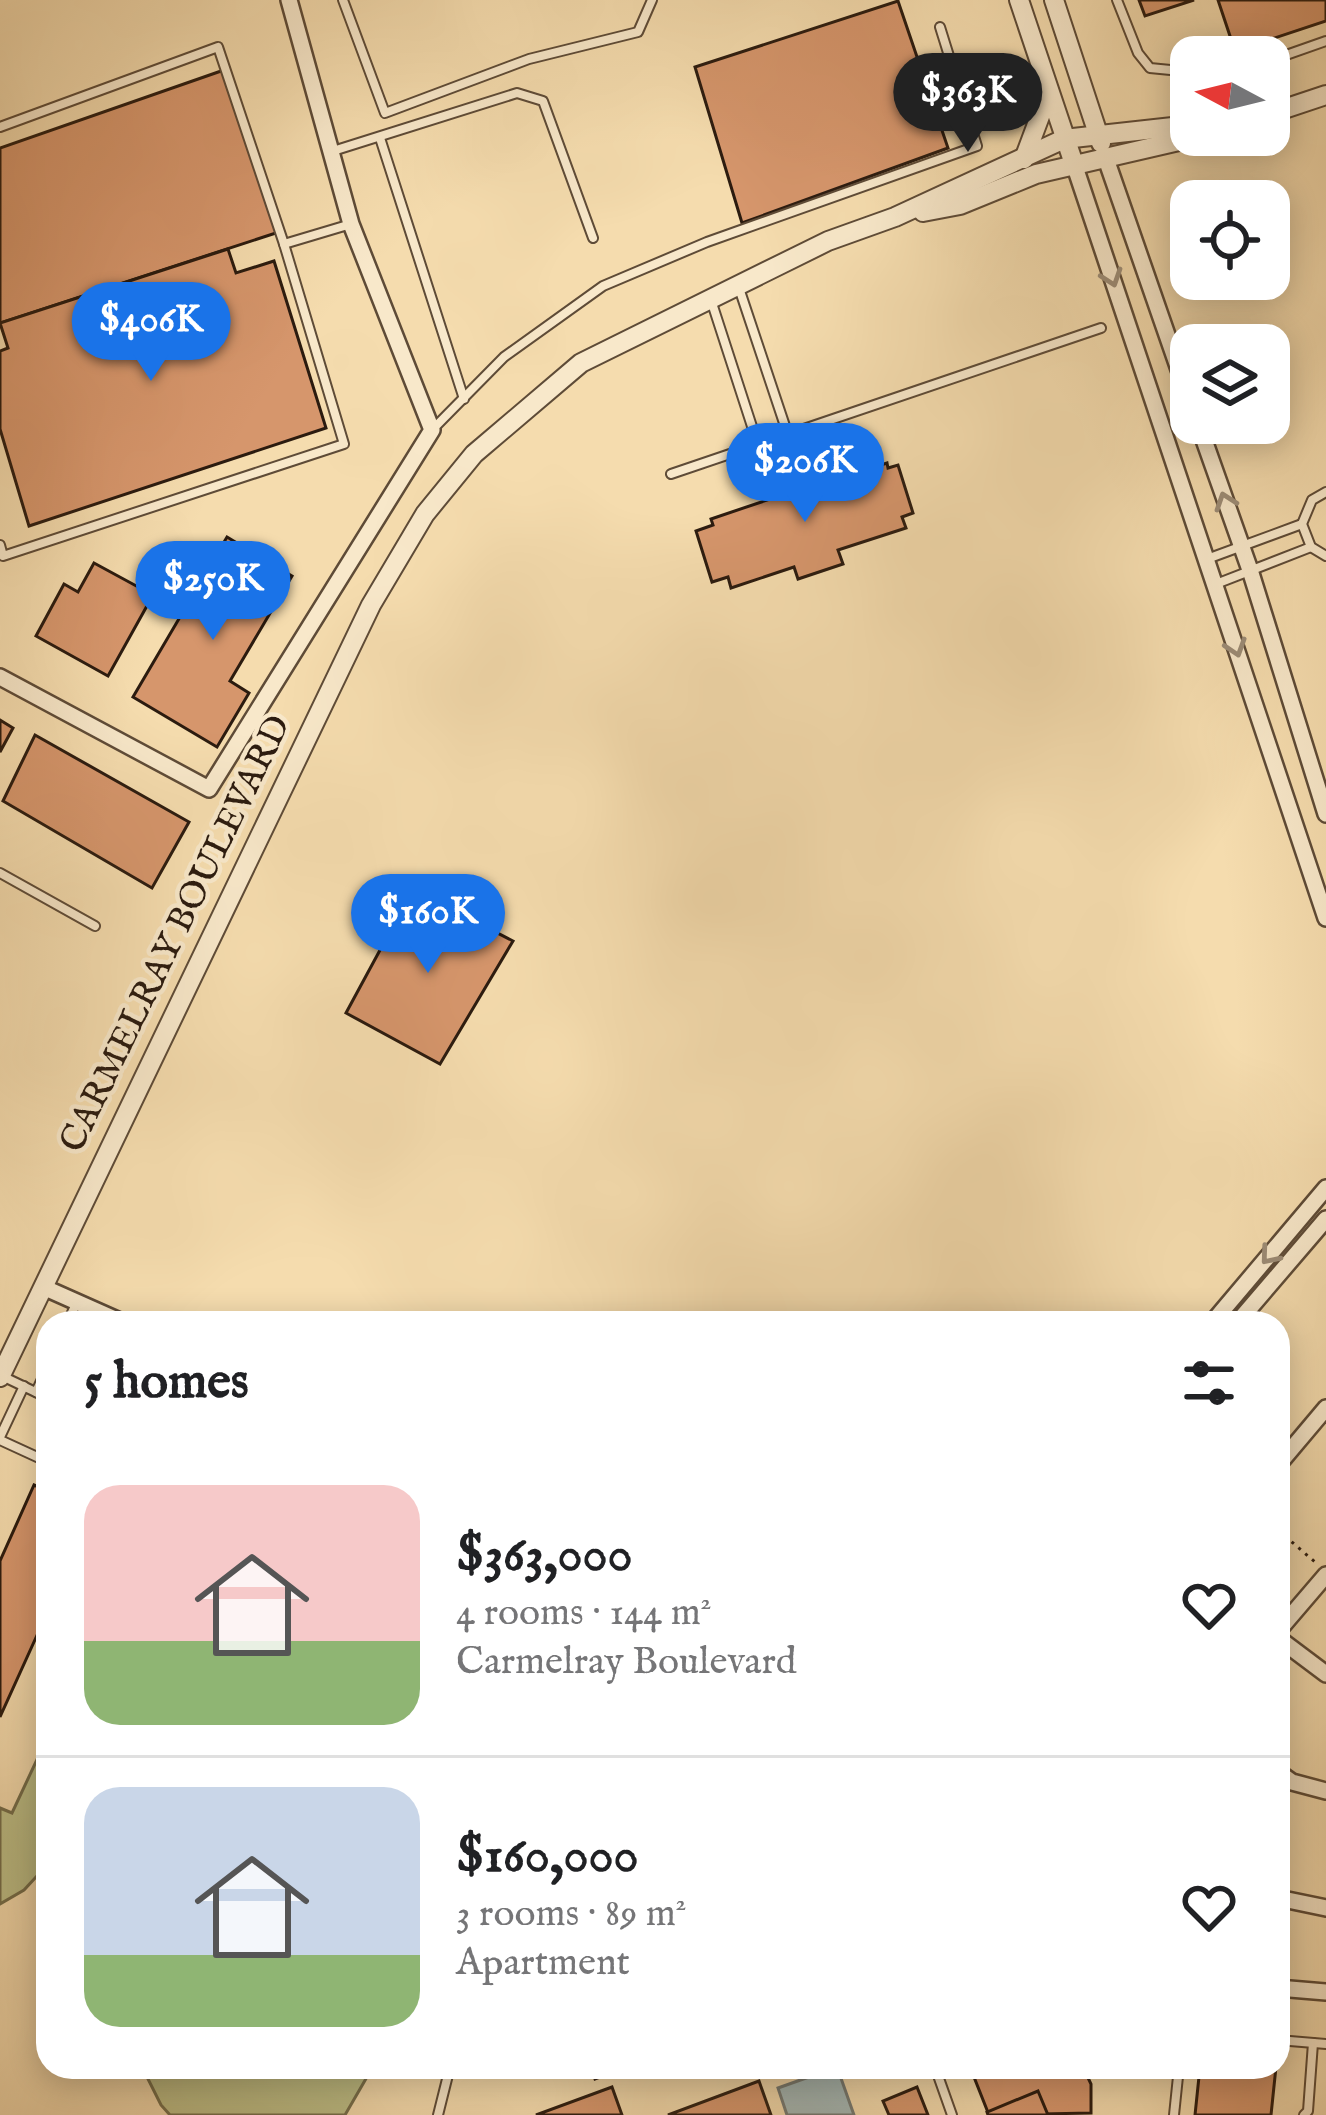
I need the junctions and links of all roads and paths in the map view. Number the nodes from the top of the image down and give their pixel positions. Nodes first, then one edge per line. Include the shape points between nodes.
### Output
1 (289, 0) edge
2 (652, 0) edge
3 (1019, 0) edge
4 (1054, 0) edge
5 (1117, 0) edge
6 (340, 1) edge
7 (940, 27) dead end
8 (1326, 41) edge
9 (1290, 54) edge
10 (1170, 70) edge
11 (1049, 92) junction
12 (1326, 95) edge
13 (1290, 107) edge
14 (0, 127) edge
15 (1170, 127) edge
16 (1098, 135) junction
17 (380, 138) junction
18 (1064, 139) junction
19 (1170, 143) edge
20 (333, 151) junction
21 (1024, 159) junction
22 (1106, 159) junction
23 (1075, 167) junction
24 (895, 218) junction
25 (351, 224) junction
26 (593, 238) dead end
27 (284, 244) junction
28 (739, 287) junction
29 (710, 298) junction
30 (1101, 328) dead end
31 (1170, 343) edge
32 (465, 400) junction
33 (432, 430) junction
34 (788, 435) junction
35 (1205, 444) edge
36 (758, 445) junction
37 (671, 474) dead end
38 (1326, 492) edge
39 (1302, 524) junction
40 (0, 544) edge
41 (1240, 547) junction
42 (1311, 547) junction
43 (1326, 556) edge
44 (1207, 559) junction
45 (1250, 570) junction
46 (1215, 584) junction
47 (0, 677) edge
48 (1306, 751) junction
49 (1274, 763) junction
50 (1326, 815) edge
51 (1295, 825) junction
52 (0, 873) edge
53 (1326, 918) edge
54 (95, 926) dead end
55 (1326, 1188) edge
56 (1326, 1220) edge
57 (43, 1287) junction
58 (77, 1302) junction
59 (73, 1311) edge
60 (87, 1311) edge
61 (1222, 1311) edge
62 (1247, 1311) edge
63 (0, 1376) edge
64 (24, 1386) junction
65 (36, 1392) edge
66 (1326, 1408) edge
67 (0, 1439) edge
68 (1290, 1451) edge
69 (36, 1456) edge
70 (1290, 1541) edge
71 (1326, 1573) edge
72 (1290, 1619) edge
73 (1290, 1644) edge
74 (1326, 1675) edge
75 (1290, 1781) edge
76 (1326, 1791) edge
77 (1290, 1900) edge
78 (1326, 1908) edge
79 (1290, 1989) edge
80 (1326, 1992) edge
81 (1290, 2041) edge
82 (1313, 2043) junction
83 (1326, 2044) edge
84 (447, 2079) edge
85 (939, 2079) edge
86 (1178, 2079) edge
87 (1310, 2114) edge
88 (438, 2115) edge
89 (952, 2115) edge
90 (1174, 2115) edge

1 - 20 street
2 - 6 lane via 638,32 529,59 385,113
3 - 11 street
4 - 16 street
5 - 10 lane via 1138,53 1150,68
7 - 32 lane via 977,146 603,286 504,357
8 - 9 lane
11 - 18 street
11 - 21 street
12 - 13 street
14 - 27 lane via 218,47
15 - 16 street, CARMELRAY BOULEVARD
16 - 18 street, CARMELRAY BOULEVARD
16 - 22 street
17 - 20 lane
17 - 26 lane via 518,93 543,100
17 - 32 lane
18 - 21 street, CARMELRAY BOULEVARD
18 - 23 street
19 - 22 street, CARMELRAY BOULEVARD
20 - 25 street
21 - 24 street, CARMELRAY BOULEVARD
22 - 23 street, CARMELRAY BOULEVARD
22 - 31 street
23 - 24 street, CARMELRAY BOULEVARD
23 -> 44 street
24 - 28 street, CARMELRAY BOULEVARD via 828,241
25 - 27 lane
25 - 33 street
27 - 40 lane via 344,444 3,556
28 - 29 street, CARMELRAY BOULEVARD
28 - 34 lane
29 - 36 lane
29 - 57 street, CARMELRAY BOULEVARD via 581,363 474,454 424,514 371,605
30 - 34 lane
32 - 33 lane
33 - 47 street via 209,789
34 - 36 lane
41 -> 35 street
36 - 37 lane
38 - 39 lane via 1312,500
39 - 41 lane
39 - 42 lane
41 - 44 lane
41 - 45 street
42 - 43 lane
42 - 45 lane
44 - 46 street
45 - 46 lane
45 - 48 street
46 -> 49 street
48 - 49 street
48 - 50 street
49 - 51 street
50 - 51 street
51 - 53 street
52 - 54 lane
55 -> 61 street
56 - 62 street
57 - 58 street
57 - 63 street, CARMELRAY BOULEVARD
58 - 59 lane
58 - 60 street
63 - 64 lane
64 - 65 lane
64 - 67 lane
66 - 68 street
67 - 69 lane
70 - 71 path
71 - 72 street
73 - 74 street
75 - 76 street
77 - 78 street
79 - 80 street
81 - 82 lane
82 - 83 lane
82 - 87 lane
84 - 88 lane
85 - 89 lane
86 - 90 lane

